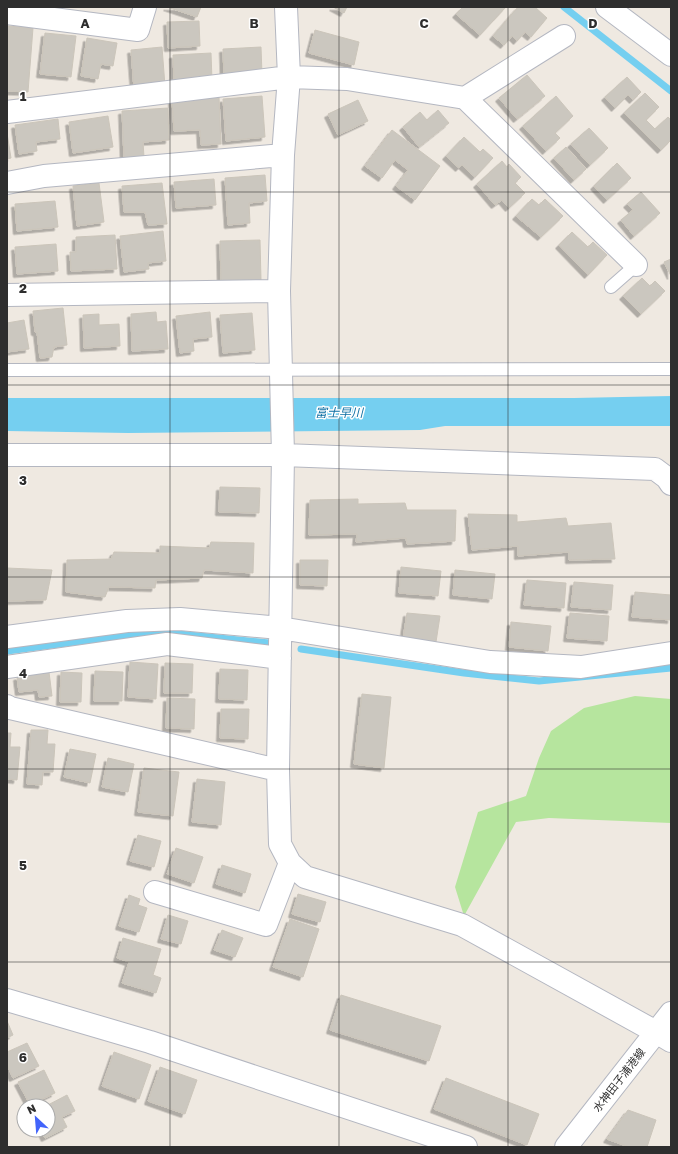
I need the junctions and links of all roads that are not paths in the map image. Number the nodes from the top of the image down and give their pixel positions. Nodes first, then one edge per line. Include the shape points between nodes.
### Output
1 (145, 7) edge
2 (286, 7) edge
3 (607, 7) edge
4 (7, 13) edge
5 (564, 36) dead end
6 (671, 56) edge
7 (289, 77) junction
8 (465, 98) junction
9 (7, 112) edge
10 (283, 155) junction
11 (7, 183) edge
12 (636, 265) joint
13 (611, 287) dead end
14 (279, 291) junction
15 (7, 295) edge
16 (671, 368) edge
17 (7, 370) edge
18 (280, 375) junction
19 (282, 448) junction
20 (7, 455) edge
21 (671, 484) edge
22 (280, 628) junction
23 (7, 637) edge
24 (671, 653) edge
25 (280, 658) junction
26 (7, 667) edge
27 (7, 706) edge
28 (278, 770) junction
29 (290, 863) junction
30 (155, 892) dead end
31 (7, 1000) edge
32 (671, 1013) edge
33 (664, 1037) edge
34 (451, 1145) edge
35 (566, 1147) edge

1 - 4 street via 138,30
2 - 7 street
3 - 6 street
5 - 8 street
7 - 8 street via 347,79
7 - 9 street
7 - 10 street
8 - 12 street
10 - 11 street via 44,176
10 - 14 street
12 - 13 lane
14 - 15 street
14 - 18 street
16 - 18 lane
17 - 18 lane
18 - 19 street
19 - 20 street
19 - 21 street via 655,469
19 - 22 street
22 - 23 street via 180,619 127,621
22 - 24 street via 490,662 581,667
22 - 25 street
25 - 26 street via 166,644
25 - 28 street
27 - 28 street
28 - 29 street via 280,844
29 - 30 street via 266,925
29 - 33 street via 305,877 462,924
31 - 34 street via 150,1042
32 - 33 street, 水神田子浦港線
33 - 35 street, 水神田子浦港線

